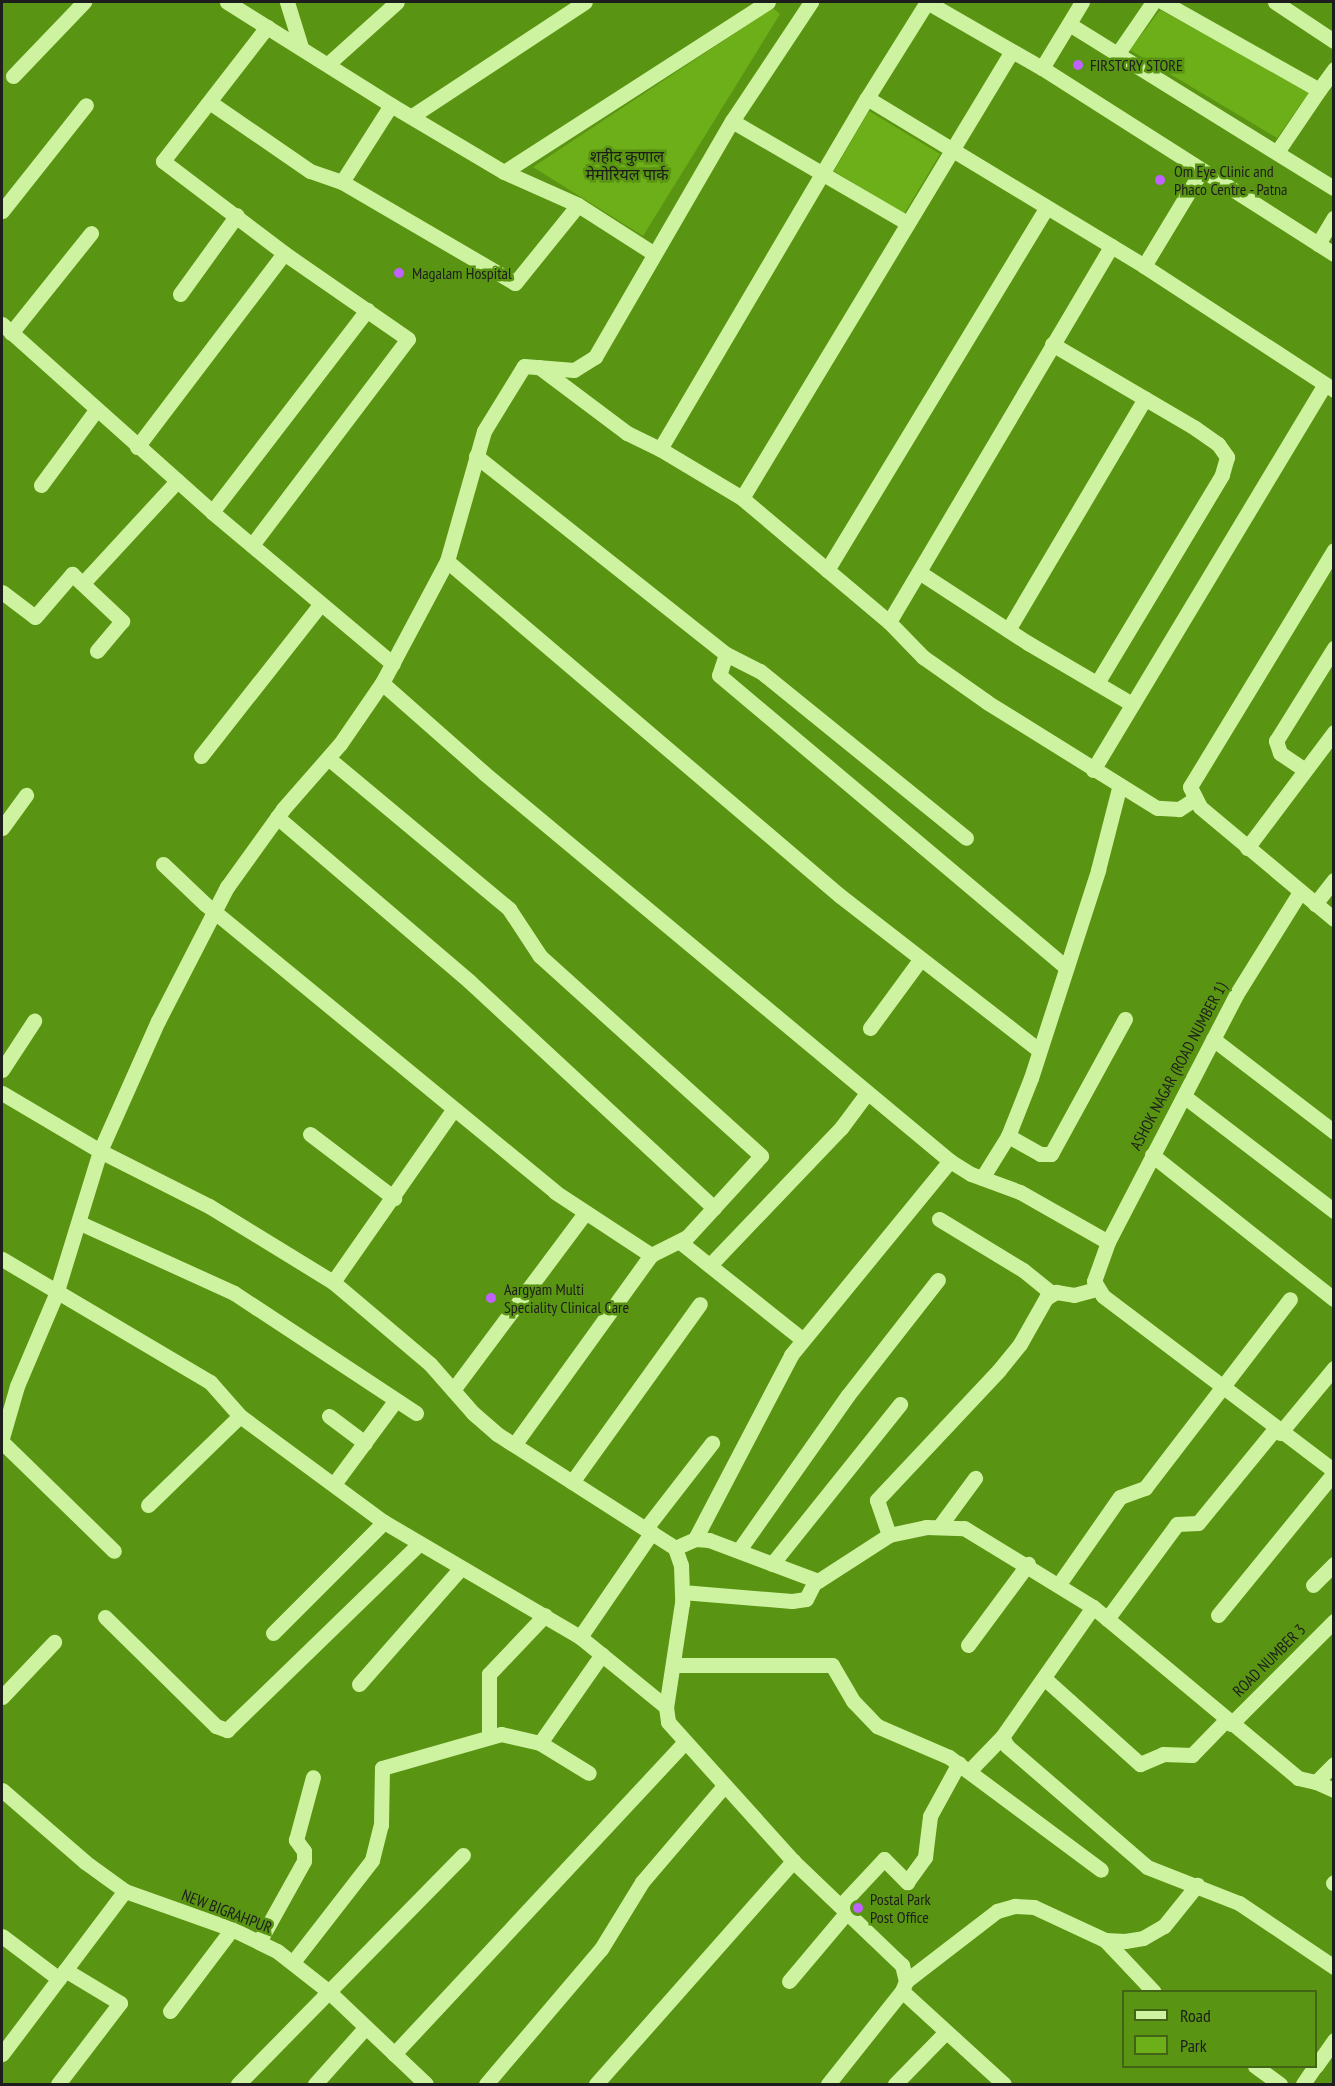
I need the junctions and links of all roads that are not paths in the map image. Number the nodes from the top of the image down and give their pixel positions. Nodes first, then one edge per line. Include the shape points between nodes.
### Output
1 (84, 2) edge
2 (227, 2) edge
3 (287, 2) edge
4 (397, 2) edge
5 (585, 2) edge
6 (768, 2) edge
7 (811, 2) edge
8 (927, 2) edge
9 (1082, 2) edge
10 (1153, 2) edge
11 (1163, 2) edge
12 (1275, 2) edge
13 (1069, 24) junction
14 (267, 27) junction
15 (1334, 41) edge
16 (301, 47) junction
17 (1012, 51) junction
18 (1118, 53) junction
19 (329, 63) junction
20 (1042, 68) junction
21 (1334, 69) edge
22 (13, 76) dead end
23 (1319, 90) junction
24 (867, 98) junction
25 (211, 103) junction
26 (87, 105) dead end
27 (392, 105) junction
28 (412, 116) junction
29 (732, 121) junction
30 (953, 150) junction
31 (1277, 152) junction
32 (1202, 170) junction
33 (504, 172) junction
34 (822, 172) junction
35 (342, 182) junction
36 (1334, 188) edge
37 (578, 205) junction
38 (1047, 207) junction
39 (2, 211) edge
40 (237, 215) junction
41 (1334, 217) edge
42 (907, 223) junction
43 (91, 233) dead end
44 (1318, 244) junction
45 (1111, 246) junction
46 (284, 253) junction
47 (653, 253) junction
48 (1334, 254) edge
49 (1144, 266) junction
50 (180, 294) dead end
51 (367, 310) junction
52 (6, 329) edge
53 (1052, 344) junction
54 (536, 365) junction
55 (1329, 387) edge
56 (1145, 398) junction
57 (96, 411) junction
58 (137, 447) junction
59 (660, 449) junction
60 (476, 456) junction
61 (177, 482) junction
62 (41, 485) dead end
63 (742, 498) junction
64 (212, 512) junction
65 (252, 545) junction
66 (1334, 550) edge
67 (447, 561) junction
68 (827, 570) junction
69 (919, 572) junction
70 (83, 583) junction
71 (2, 592) edge
72 (320, 605) junction
73 (889, 622) junction
74 (1008, 630) junction
75 (1334, 648) edge
76 (97, 651) dead end
77 (726, 654) junction
78 (393, 664) junction
79 (382, 683) junction
80 (1097, 683) junction
81 (1132, 704) junction
82 (1334, 732) edge
83 (201, 756) dead end
84 (328, 758) junction
85 (1093, 770) junction
86 (1305, 770) junction
87 (1119, 788) junction
88 (26, 795) dead end
89 (1193, 800) junction
90 (277, 817) junction
91 (2, 828) edge
92 (966, 838) dead end
93 (1247, 848) junction
94 (163, 864) dead end
95 (1334, 880) edge
96 (1300, 892) junction
97 (1315, 904) junction
98 (214, 911) junction
99 (1334, 919) edge
100 (920, 960) junction
101 (1065, 966) junction
102 (1125, 1019) dead end
103 (34, 1021) dead end
104 (870, 1028) dead end
105 (1213, 1040) junction
106 (1039, 1050) junction
107 (2, 1070) edge
108 (2, 1093) edge
109 (867, 1093) junction
110 (1185, 1097) junction
111 (453, 1110) junction
112 (1334, 1132) edge
113 (310, 1134) dead end
114 (1008, 1136) junction
115 (100, 1151) junction
116 (1152, 1155) junction
117 (950, 1161) junction
118 (982, 1178) junction
119 (394, 1198) junction
120 (714, 1208) junction
121 (1334, 1211) edge
122 (584, 1214) junction
123 (939, 1218) dead end
124 (80, 1223) junction
125 (681, 1242) junction
126 (1108, 1242) junction
127 (651, 1255) junction
128 (2, 1259) edge
129 (710, 1265) junction
130 (938, 1280) dead end
131 (333, 1282) junction
132 (1096, 1289) junction
133 (1051, 1293) junction
134 (56, 1294) junction
135 (1290, 1299) dead end
136 (1334, 1299) edge
137 (700, 1304) dead end
138 (802, 1339) junction
139 (1334, 1368) edge
140 (1221, 1388) junction
141 (453, 1390) junction
142 (396, 1400) junction
143 (900, 1404) dead end
144 (416, 1413) dead end
145 (240, 1416) junction
146 (328, 1416) dead end
147 (1277, 1431) junction
148 (2, 1440) edge
149 (365, 1443) junction
150 (712, 1443) dead end
151 (514, 1445) junction
152 (1334, 1472) edge
153 (975, 1478) dead end
154 (572, 1482) junction
155 (334, 1484) junction
156 (148, 1505) dead end
157 (384, 1522) junction
158 (939, 1527) junction
159 (649, 1530) junction
160 (890, 1534) junction
161 (695, 1539) junction
162 (419, 1544) junction
163 (675, 1548) junction
164 (739, 1550) junction
165 (114, 1551) dead end
166 (772, 1564) junction
167 (1028, 1564) junction
168 (1334, 1564) edge
169 (460, 1569) junction
170 (815, 1581) junction
171 (1059, 1584) junction
172 (1313, 1585) dead end
173 (682, 1592) junction
174 (1093, 1607) junction
175 (1218, 1614) dead end
176 (545, 1615) junction
177 (105, 1617) dead end
178 (1107, 1619) junction
179 (1334, 1621) edge
180 (273, 1633) dead end
181 (580, 1637) junction
182 (54, 1642) dead end
183 (968, 1645) dead end
184 (602, 1654) junction
185 (675, 1665) junction
186 (1044, 1678) junction
187 (359, 1684) dead end
188 (2, 1697) edge
189 (666, 1707) junction
190 (1228, 1722) junction
191 (489, 1735) junction
192 (1002, 1737) junction
193 (540, 1743) junction
194 (684, 1743) junction
195 (1334, 1764) edge
196 (964, 1767) junction
197 (590, 1773) dead end
198 (313, 1777) dead end
199 (1316, 1782) junction
200 (723, 1786) junction
201 (2, 1790) edge
202 (1334, 1790) edge
203 (463, 1856) dead end
204 (793, 1861) junction
205 (1101, 1870) dead end
206 (1197, 1885) junction
207 (126, 1891) junction
208 (844, 1908) junction
209 (232, 1929) junction
210 (2, 1936) edge
211 (260, 1940) junction
212 (1105, 1940) junction
213 (293, 1962) junction
214 (1334, 1967) edge
215 (62, 1975) junction
216 (789, 1981) dead end
217 (904, 1986) junction
218 (1152, 1990) edge
219 (328, 1991) junction
220 (170, 2011) dead end
221 (366, 2027) junction
222 (946, 2031) junction
223 (1334, 2040) edge
224 (2, 2054) edge
225 (394, 2054) junction
226 (1317, 2065) edge
227 (1256, 2068) edge
228 (1315, 2068) edge
229 (994, 2081) edge
230 (58, 2085) edge
231 (238, 2085) edge
232 (315, 2085) edge
233 (426, 2085) edge
234 (486, 2085) edge
235 (597, 2085) edge
236 (828, 2085) edge
237 (895, 2085) edge
238 (1280, 2085) edge
239 (1303, 2085) edge

1 - 22 street
2 - 14 street
3 - 16 street
4 - 19 street
5 - 28 street
6 - 33 street
7 - 29 street
8 - 17 street
8 - 24 street
9 - 13 street
10 - 18 street
11 - 23 street
12 - 15 street
13 - 18 street
13 - 20 street
14 - 16 street
14 - 25 street
16 - 19 street
17 - 20 street
17 - 30 street
18 - 31 street
19 - 27 street
20 - 32 street
21 - 23 street
23 - 31 street
24 - 30 street
24 - 34 street
25 - 35 street via 310,171
25 - 40 street via 163,161
26 - 39 street
27 - 28 street
27 - 35 street
28 - 33 street
29 - 34 street
29 - 47 street
30 - 38 street
30 - 42 street
31 - 36 street
32 - 44 street
32 - 49 street
33 - 37 street
34 - 42 street
34 - 59 street
35 - 37 street via 515,283
37 - 47 street
38 - 45 street
38 - 68 street
40 - 46 street
40 - 50 street
41 - 44 street
42 - 63 street
43 - 52 street
44 - 48 street
45 - 49 street
45 - 53 street
46 - 51 street
46 - 58 street
47 - 54 street via 595,357 574,370
49 - 55 street
51 - 64 street
51 - 65 street via 408,339
52 - 57 street
53 - 56 street
53 - 69 street
54 - 59 street via 627,433
54 - 60 street via 524,366 484,431
55 - 81 street
56 - 74 street
56 - 80 street via 1218,444 1224,450 1227,465
57 - 58 street
57 - 62 street
58 - 61 street
59 - 63 street
60 - 67 street via 465,508
60 - 77 street
61 - 64 street
61 - 70 street
63 - 68 street
64 - 65 street
65 - 72 street
66 - 89 street via 1191,780
67 - 78 street
67 - 100 street
68 - 73 street
69 - 73 street
69 - 74 street
70 - 71 street via 72,574 35,617
70 - 76 street via 122,621
72 - 78 street
72 - 83 street
73 - 85 street via 922,657
74 - 80 street
75 - 86 street via 1276,741 1285,758
77 - 92 street via 760,671
77 - 101 street via 719,675
78 - 79 street
79 - 84 street
79 - 109 street via 484,774
80 - 81 street
81 - 85 street
82 - 86 street
84 - 90 street
84 - 120 street via 509,909 540,956 762,1156
85 - 87 street
86 - 93 street
87 - 89 street via 1169,811
87 - 101 street via 1098,870
88 - 91 street
89 - 93 street
90 - 98 street
90 - 120 street via 469,981
93 - 96 street
94 - 98 street
95 - 97 street
96 - 97 street
96 - 105 street, ASHOK NAGAR (ROAD NUMBER 1) via 1261,951
97 - 99 street
98 - 111 street
98 - 115 street via 158,1021
100 - 104 street
100 - 106 street
101 - 106 street
102 - 114 street via 1051,1154 1040,1154
103 - 107 street
105 - 110 street, ASHOK NAGAR (ROAD NUMBER 1)
105 - 112 street
106 - 114 street
108 - 115 street
109 - 117 street
109 - 129 street via 841,1128
110 - 116 street, ASHOK NAGAR (ROAD NUMBER 1)
110 - 121 street
111 - 119 street
111 - 122 street
113 - 119 street
114 - 118 street
115 - 124 street
115 - 131 street via 208,1206
116 - 126 street, ASHOK NAGAR (ROAD NUMBER 1)
116 - 136 street
117 - 118 street
117 - 138 street via 888,1241
118 - 126 street via 1020,1192
119 - 131 street
120 - 125 street
122 - 127 street
122 - 141 street
123 - 133 street via 1023,1270
124 - 134 street
124 - 142 street via 234,1293
125 - 127 street
125 - 129 street
126 - 132 street, ASHOK NAGAR (ROAD NUMBER 1) via 1099,1263
127 - 151 street
128 - 134 street
129 - 138 street
130 - 164 street via 848,1395
131 - 141 street via 425,1359
132 - 133 street via 1084,1294
132 - 140 street
133 - 160 street via 992,1378 877,1500
134 - 145 street via 142,1339 210,1382
134 - 148 street via 17,1386
135 - 140 street
137 - 154 street
138 - 161 street via 777,1378
139 - 147 street
140 - 147 street
140 - 171 street via 1145,1488 1120,1497
141 - 151 street via 473,1413
142 - 144 street
142 - 149 street
143 - 166 street
145 - 155 street
145 - 156 street
146 - 149 street
147 - 152 street
147 - 178 street via 1198,1523 1178,1524
148 - 165 street
149 - 155 street
150 - 159 street
151 - 154 street
152 - 175 street
153 - 158 street
154 - 159 street
155 - 157 street
157 - 162 street
157 - 180 street
158 - 160 street via 910,1528
158 - 167 street via 964,1528
159 - 163 street
159 - 181 street
160 - 170 street via 824,1580
161 - 163 street
161 - 164 street
162 - 169 street
162 - 177 street via 227,1730 216,1726
163 - 173 street
164 - 166 street
166 - 170 street
167 - 171 street
167 - 183 street
168 - 172 street
169 - 176 street
169 - 187 street
170 - 173 street via 806,1599 792,1601
171 - 174 street
173 - 185 street
174 - 178 street
174 - 186 street
176 - 181 street
176 - 191 street via 489,1674
178 - 190 street
179 - 190 street, ROAD NUMBER 3
181 - 184 street
182 - 188 street
184 - 189 street
184 - 193 street
185 - 189 street
185 - 196 street via 832,1665 853,1701 876,1726
186 - 190 street, ROAD NUMBER 3 via 1140,1764 1163,1754 1192,1755
186 - 192 street
189 - 194 street via 668,1722
190 - 199 street via 1284,1769 1306,1782
191 - 193 street via 515,1736
191 - 213 street via 382,1768 381,1825 372,1860
192 - 196 street
192 - 206 street via 1015,1754 1147,1867 1164,1877
193 - 197 street
194 - 200 street
194 - 225 street
195 - 199 street
196 - 205 street
196 - 208 street via 930,1816 925,1857 907,1882 884,1859
198 - 211 street via 296,1840 304,1851 304,1861
199 - 202 street
200 - 204 street
200 - 234 street via 642,1882 601,1949
201 - 207 street, NEW BIGRAHPUR via 85,1862
203 - 219 street
204 - 208 street
204 - 235 street
206 - 212 street via 1164,1926 1143,1938
206 - 214 street via 1239,1904
207 - 209 street, NEW BIGRAHPUR
207 - 215 street
208 - 216 street
208 - 217 street via 902,1965
209 - 211 street, NEW BIGRAHPUR
209 - 220 street
210 - 215 street
211 - 213 street, NEW BIGRAHPUR
212 - 217 street via 1034,1907 1015,1906 982,1921
212 - 218 street
213 - 219 street, NEW BIGRAHPUR
215 - 224 street
215 - 230 street via 120,2002
217 - 222 street
217 - 236 street
219 - 221 street, NEW BIGRAHPUR
219 - 231 street
221 - 225 street, NEW BIGRAHPUR
221 - 232 street
222 - 229 street
222 - 237 street
223 - 226 street
225 - 233 street, NEW BIGRAHPUR
227 - 238 street
228 - 239 street

